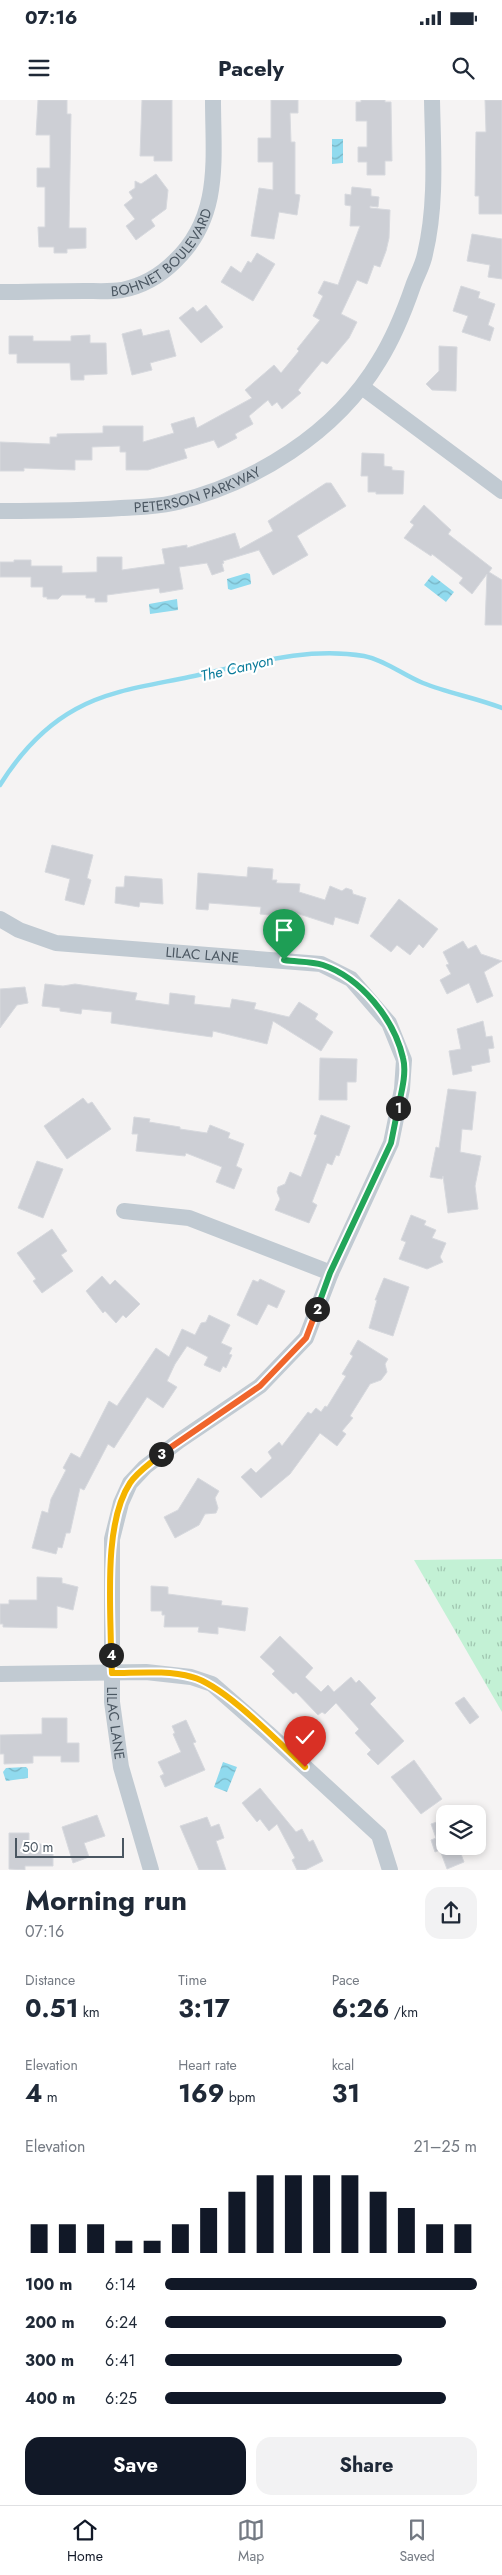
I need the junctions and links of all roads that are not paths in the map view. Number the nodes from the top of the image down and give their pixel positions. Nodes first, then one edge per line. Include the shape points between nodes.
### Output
1 (213, 100) edge
2 (432, 100) edge
3 (0, 292) edge
4 (362, 387) junction
5 (502, 491) edge
6 (0, 511) edge
7 (0, 919) edge
8 (124, 1211) dead end
9 (330, 1273) junction
10 (112, 1673) junction
11 (0, 1674) edge
12 (151, 1870) edge
13 (390, 1870) edge

1 - 3 street, BOHNET BOULEVARD via 212,188 207,213 184,252 166,270 122,290
2 - 4 street, PETERSON PARKWAY via 433,196 425,255 392,338
4 - 5 street
4 - 6 street, PETERSON PARKWAY via 337,414 298,446 259,470 210,492 171,503 140,507
7 - 9 street, LILAC LANE via 18,930 56,943 321,964 351,979 373,1002 388,1023 404,1060 402,1089 391,1143
8 - 9 street via 188,1218
9 - 10 street, LILAC LANE via 306,1338 275,1371 260,1386 172,1446 130,1483 112,1539
10 - 11 street
10 - 12 street, LILAC LANE via 112,1702 121,1767
10 - 13 street via 191,1676 212,1684 379,1835

